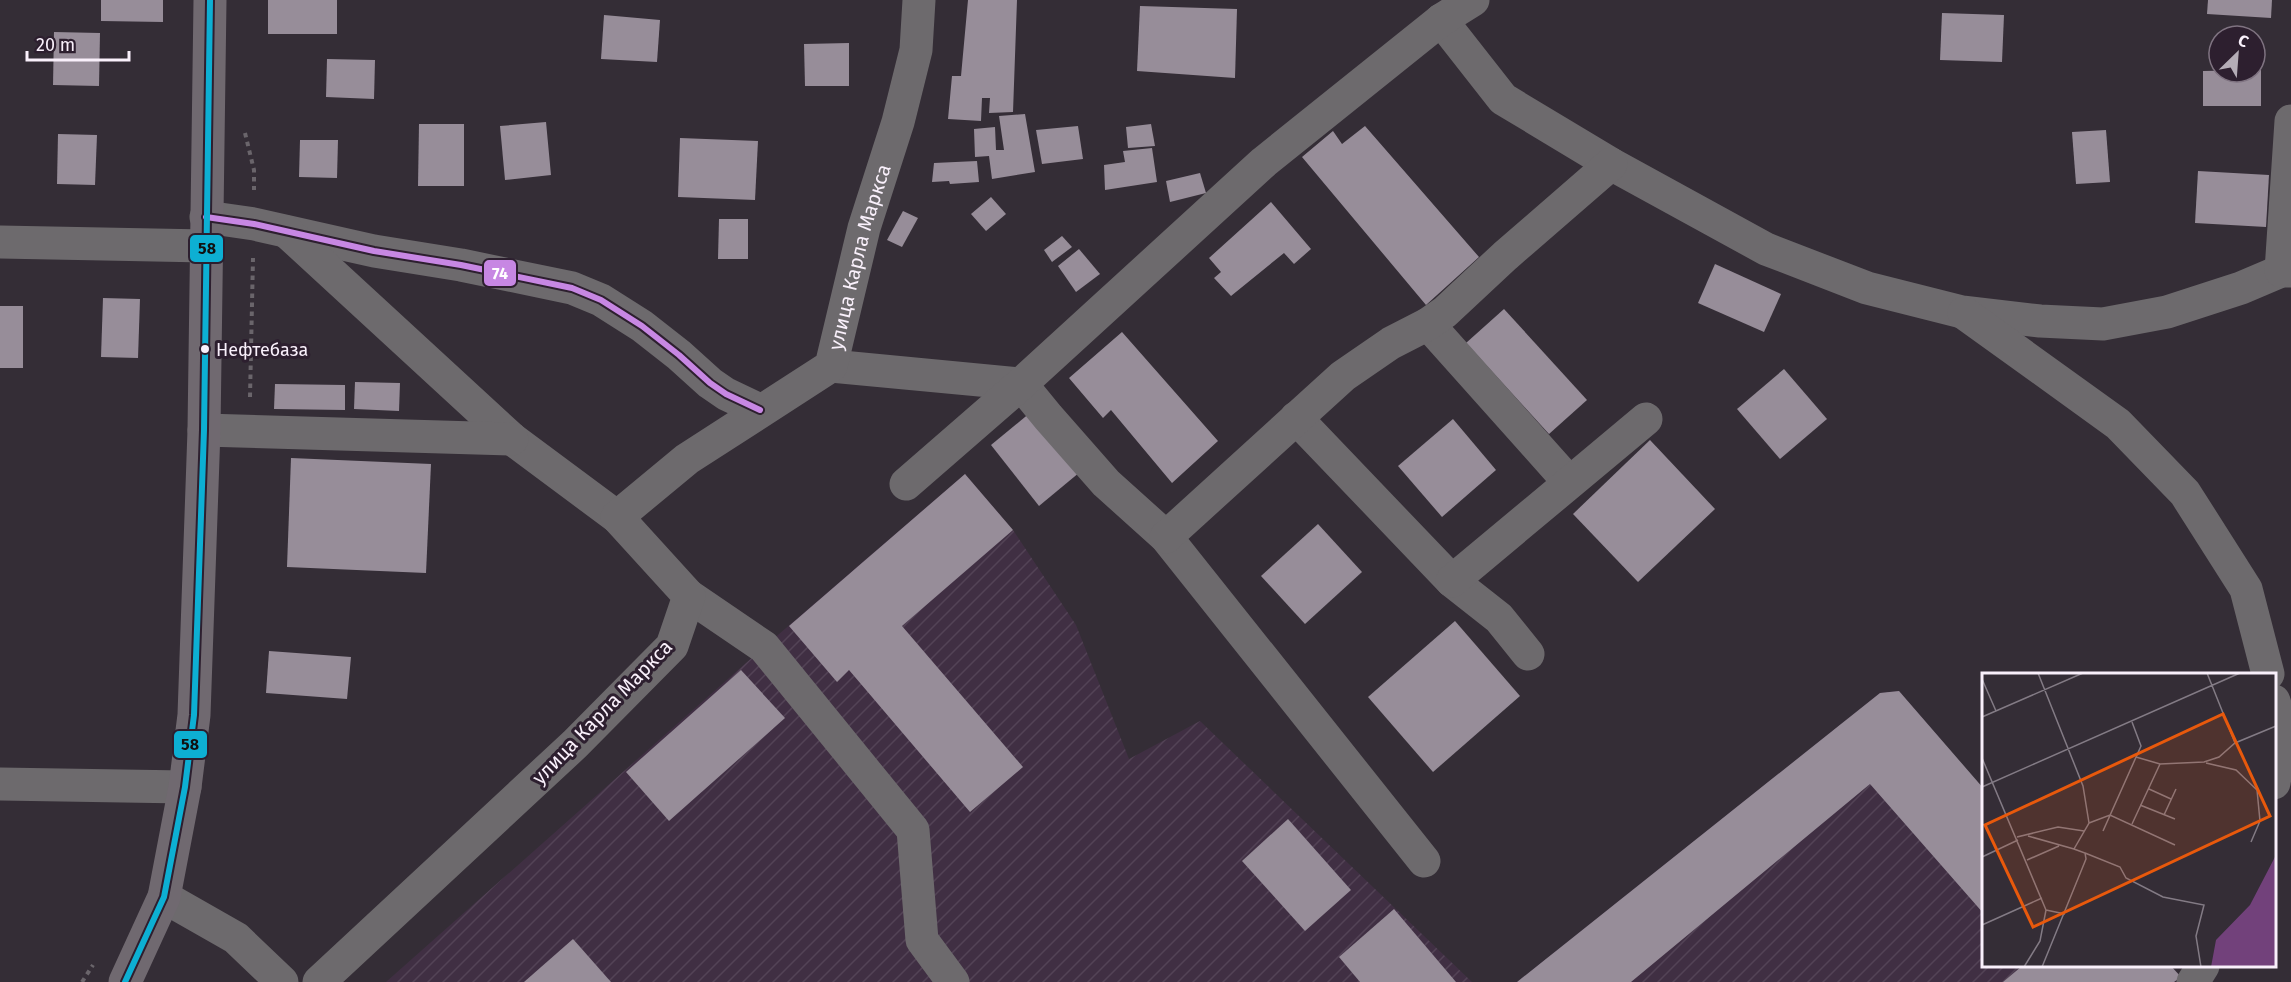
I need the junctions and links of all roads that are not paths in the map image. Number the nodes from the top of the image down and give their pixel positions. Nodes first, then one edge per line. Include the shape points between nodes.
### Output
1 (210, 0) edge
2 (919, 0) edge
3 (1473, 0) edge
4 (1442, 21) junction
5 (2291, 121) edge
6 (1611, 164) junction
7 (206, 231) junction
8 (286, 231) junction
9 (0, 242) edge
10 (2286, 271) edge
11 (1962, 312) junction
12 (1428, 324) junction
13 (831, 366) junction
14 (1021, 384) junction
15 (760, 410) junction
16 (1296, 418) junction
17 (1646, 418) dead end
18 (204, 430) junction
19 (512, 439) junction
20 (1569, 482) junction
21 (906, 484) dead end
22 (617, 517) junction
23 (1166, 537) junction
24 (1452, 581) junction
25 (689, 596) junction
26 (1528, 654) dead end
27 (2267, 673) edge
28 (2276, 708) edge
29 (2276, 772) edge
30 (0, 784) edge
31 (185, 787) junction
32 (1424, 861) dead end
33 (164, 897) junction
34 (2202, 967) edge
35 (125, 982) edge
36 (282, 982) edge
37 (320, 982) edge
38 (953, 982) edge
39 (2193, 982) edge

1 - 7 main road
2 - 13 street, улица Карла Маркса via 916,50 864,228
3 - 4 street
4 - 6 street via 1503,99
4 - 14 street via 1264,162
5 - 10 street
6 - 11 street via 1766,249 1867,288
6 - 12 street
7 - 8 street
7 - 9 street
7 - 18 main road
8 - 15 street via 572,288 642,326 710,383
8 - 19 street
10 - 11 street via 2167,312 2103,324
11 - 27 street via 2118,424 2185,492 2246,589
12 - 16 street via 1391,343 1343,376
12 - 20 street
13 - 14 street
13 - 15 street, улица Карла Маркса
14 - 21 street
14 - 23 street via 1106,483
15 - 22 street, улица Карла Маркса via 687,459
16 - 23 street
16 - 24 street
17 - 20 street
18 - 19 street
18 - 31 main road via 194,716
19 - 22 street
20 - 24 street
22 - 25 street
23 - 32 street
24 - 26 street via 1499,618
25 - 37 street, улица Карла Маркса via 672,646 575,744
25 - 38 street via 764,647 913,830 922,940
28 - 29 street via 2283,732
30 - 31 street
31 - 33 main road
33 - 35 main road
33 - 36 street via 237,938
34 - 39 street

